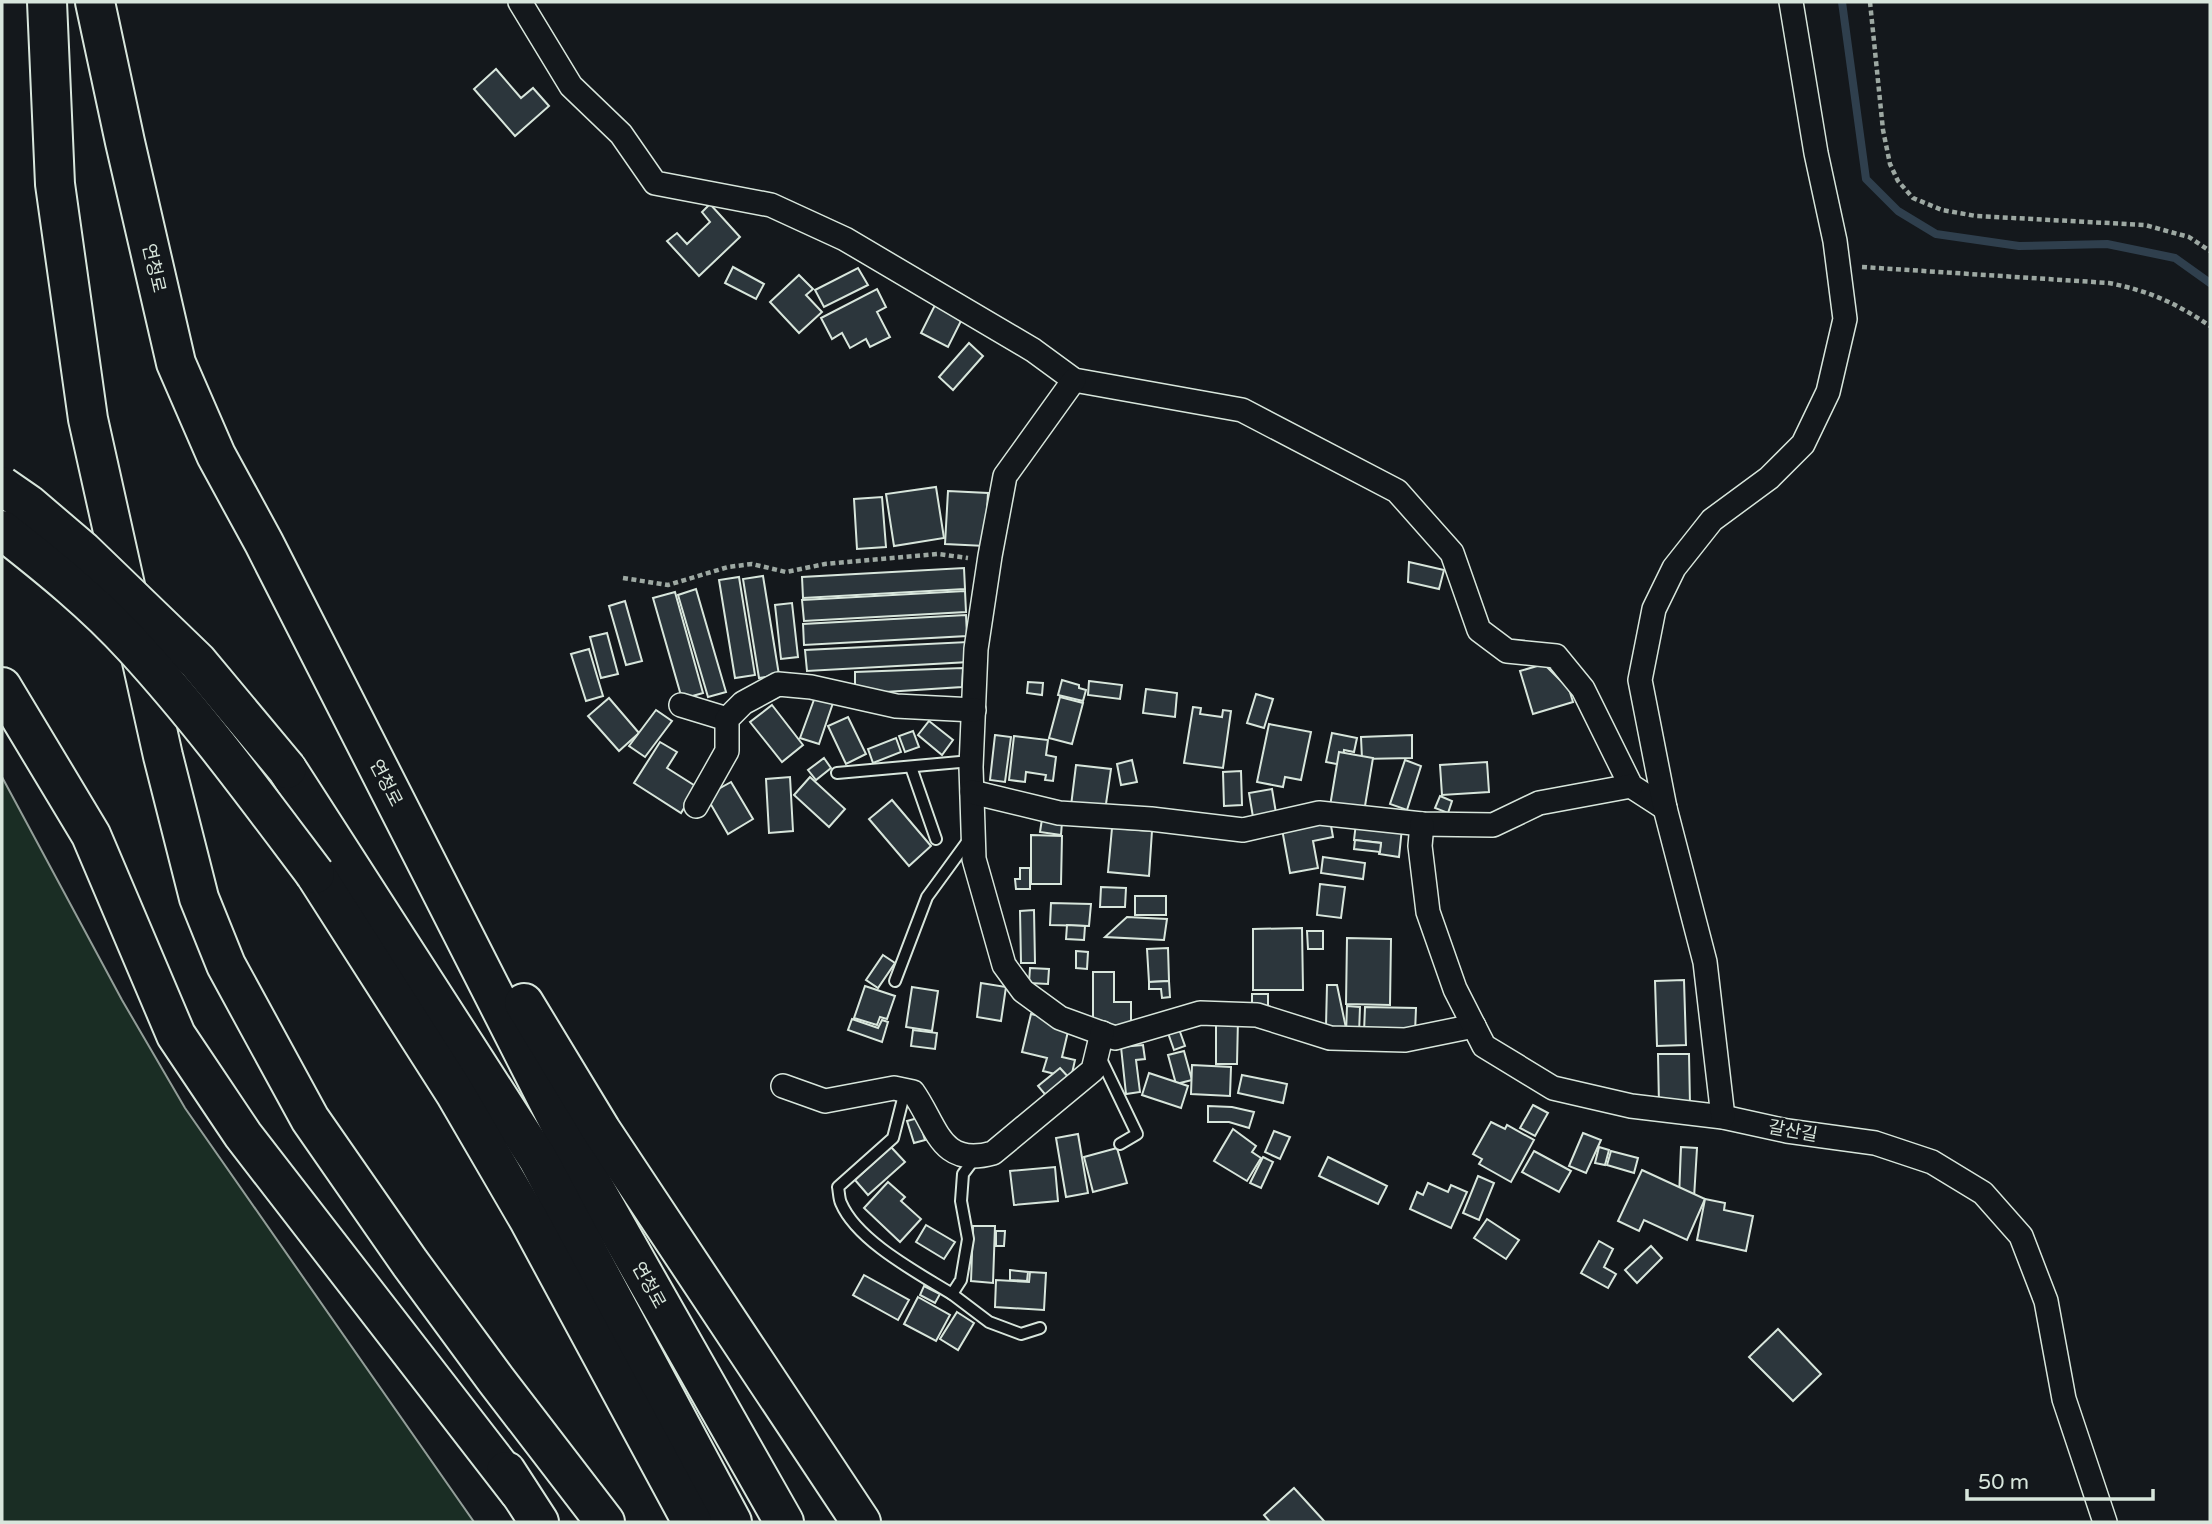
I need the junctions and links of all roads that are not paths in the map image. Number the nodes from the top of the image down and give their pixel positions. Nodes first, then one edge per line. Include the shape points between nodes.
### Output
1 (26, 2) edge
2 (47, 2) edge
3 (95, 2) edge
4 (115, 2) edge
5 (1791, 2) edge
6 (531, 20) dead end
7 (125, 142) junction
8 (55, 184) junction
9 (1074, 380) junction
10 (2, 486) edge
11 (2, 530) edge
12 (2, 687) edge
13 (681, 705) dead end
14 (974, 710) junction
15 (727, 719) junction
16 (357, 725) junction
17 (971, 761) junction
18 (911, 767) junction
19 (837, 773) dead end
20 (1631, 786) junction
21 (972, 793) junction
22 (696, 806) dead end
23 (1665, 808) junction
24 (1422, 824) junction
25 (973, 833) junction
26 (936, 839) dead end
27 (226, 965) junction
28 (895, 981) dead end
29 (1474, 1026) junction
30 (1100, 1042) junction
31 (783, 1086) dead end
32 (905, 1091) junction
33 (1723, 1117) junction
34 (1120, 1144) dead end
35 (975, 1158) junction
36 (952, 1294) junction
37 (1040, 1328) dead end
38 (529, 1507) edge
39 (605, 1522) edge
40 (692, 1522) edge
41 (732, 1522) edge
42 (783, 1522) edge
43 (861, 1522) edge
44 (2105, 1522) edge

1 - 8 highway
2 - 8 highway
3 - 7 highway, 연청로
4 - 7 highway
5 - 23 street via 1845,319 1828,392 1803,444 1769,478 1712,520 1674,568 1654,610 1640,680
6 - 9 street via 520,2 571,86 621,134 655,183 771,205 845,239 1033,350
7 - 16 highway, 연청로 via 176,363 216,455
8 - 27 highway via 88,419 166,769 199,898
9 - 14 street via 1005,476 976,649
9 - 20 street via 1242,410 1397,491 1452,553 1479,630 1507,651 1556,656 1583,690
10 - 41 highway, bridge via 83,551 197,661 287,769 538,1159
11 - 40 highway, bridge via 133,646 204,727 315,874 455,1093 529,1220
12 - 38 highway via 91,835 176,1035 243,1135
13 - 15 street
14 - 15 street via 896,706 778,684
14 - 17 street
15 - 22 street via 727,751
16 - 42 highway, 연청로 via 574,1153
16 - 43 highway via 601,1130
17 - 18 lane
17 - 21 street
18 - 19 lane
18 - 26 lane
20 - 23 street
20 - 24 street via 1539,803 1493,825
21 - 24 street via 1059,813 1243,830 1319,813
21 - 25 street
23 - 33 street via 1705,962
24 - 29 street, 갈산길 via 1428,912 1455,989
25 - 28 lane via 927,897
25 - 30 street via 974,859 1004,965 1023,991
27 - 38 highway via 288,1109
27 - 39 highway via 310,1119 410,1263
29 - 30 street via 1405,1040 1329,1038 1257,1015 1200,1013
29 - 33 street, 갈산길 via 1484,1046 1553,1088 1631,1106
30 - 34 lane via 1137,1134
30 - 35 street via 1093,1070 993,1153
31 - 32 street via 825,1101 894,1088
32 - 35 street via 913,1092 939,1138 953,1152
32 - 36 lane via 893,1138 838,1187 840,1202 876,1243
33 - 44 street, 갈산길 via 1875,1143 1932,1162 1983,1193 2021,1236 2046,1301 2064,1399
35 - 36 lane via 963,1174 961,1201 968,1239 961,1280
36 - 37 lane via 989,1321 1021,1334

